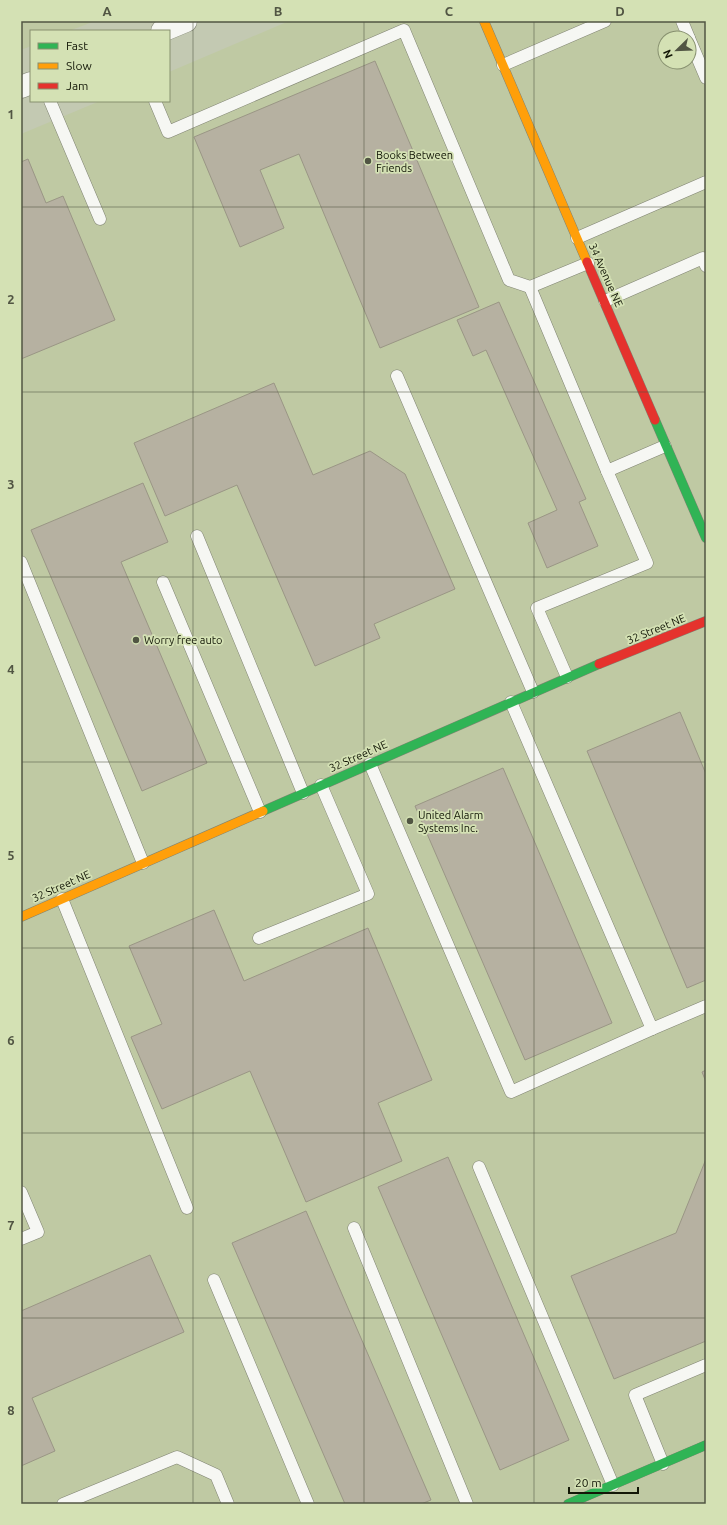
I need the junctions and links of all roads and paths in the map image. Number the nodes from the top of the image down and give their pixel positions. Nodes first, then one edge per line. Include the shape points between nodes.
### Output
1 (186, 21) edge
2 (484, 21) edge
3 (605, 21) edge
4 (164, 30) edge
5 (697, 57) edge
6 (503, 65) junction
7 (706, 78) edge
8 (50, 102) edge
9 (155, 102) edge
10 (706, 182) edge
11 (100, 219) dead end
12 (577, 238) junction
13 (588, 263) junction
14 (706, 266) edge
15 (530, 286) junction
16 (605, 301) junction
17 (398, 376) dead end
18 (665, 446) junction
19 (607, 470) junction
20 (197, 536) dead end
21 (706, 538) edge
22 (21, 562) edge
23 (163, 582) dead end
24 (706, 621) edge
25 (567, 678) junction
26 (533, 692) junction
27 (511, 702) junction
28 (370, 764) junction
29 (321, 785) junction
30 (303, 793) junction
31 (260, 812) junction
32 (143, 863) junction
33 (62, 899) junction
34 (22, 912) edge
35 (259, 938) dead end
36 (706, 1006) edge
37 (652, 1029) junction
38 (479, 1167) dead end
39 (21, 1192) edge
40 (187, 1208) dead end
41 (354, 1228) dead end
42 (21, 1239) edge
43 (214, 1280) dead end
44 (706, 1365) edge
45 (706, 1445) edge
46 (663, 1464) junction
47 (613, 1485) junction
48 (571, 1503) edge
49 (62, 1504) edge
50 (228, 1504) edge
51 (308, 1504) edge
52 (467, 1504) edge

1 - 4 street
2 - 6 street, 34 Avenue NE
3 - 6 lane
5 - 7 lane
6 - 12 street, 34 Avenue NE
8 - 11 lane
9 - 15 lane via 168,132 404,30 509,280
10 - 12 lane
12 - 13 street, 34 Avenue NE
13 - 15 lane
13 - 16 street, 34 Avenue NE
14 - 16 lane via 703,258
15 - 19 lane
16 - 18 street, 34 Avenue NE
17 - 26 lane
18 - 19 lane
18 - 21 street, 34 Avenue NE
19 - 25 lane via 648,563 537,608
20 - 30 lane
22 - 32 lane
23 - 31 lane
24 - 25 street, 32 Street NE
25 - 26 street, 32 Street NE
26 - 27 street, 32 Street NE
27 - 28 street, 32 Street NE
27 - 37 lane
28 - 29 street, 32 Street NE
28 - 37 lane via 512,1092
29 - 30 street, 32 Street NE
29 - 35 lane via 368,894
30 - 31 street, 32 Street NE
31 - 32 street, 32 Street NE
32 - 33 street, 32 Street NE
33 - 34 street, 32 Street NE
33 - 40 lane
36 - 37 lane
38 - 47 lane
39 - 42 lane via 38,1232
41 - 52 lane
43 - 51 lane
44 - 46 lane via 635,1395
45 - 46 street
46 - 47 street
47 - 48 street
49 - 50 lane via 177,1457 216,1475

